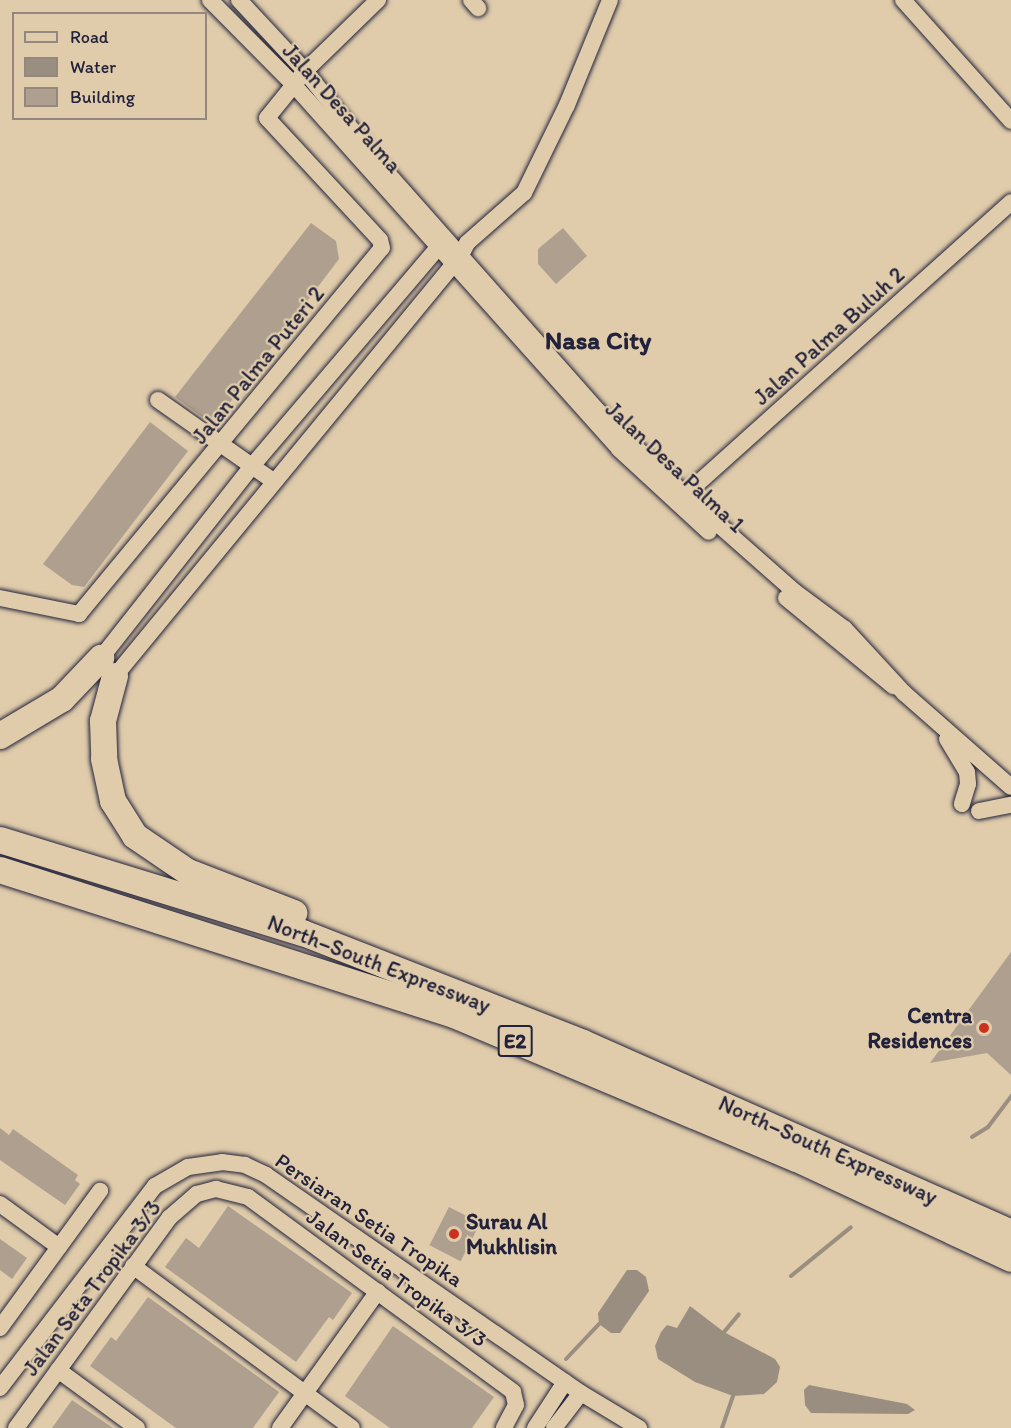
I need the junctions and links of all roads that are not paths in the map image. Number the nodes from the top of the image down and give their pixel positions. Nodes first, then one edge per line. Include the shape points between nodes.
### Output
1 (210, 0) edge
2 (239, 0) edge
3 (378, 0) edge
4 (610, 0) edge
5 (903, 0) edge
6 (305, 70) junction
7 (293, 84) junction
8 (1011, 121) edge
9 (1011, 202) edge
10 (443, 245) junction
11 (460, 254) junction
12 (158, 400) dead end
13 (221, 446) junction
14 (252, 466) junction
15 (272, 480) junction
16 (680, 499) junction
17 (0, 598) edge
18 (108, 667) junction
19 (937, 723) junction
20 (0, 736) edge
21 (1011, 787) edge
22 (962, 804) dead end
23 (1011, 806) edge
24 (979, 811) dead end
25 (0, 840) edge
26 (0, 870) edge
27 (583, 1043) junction
28 (216, 1189) joint
29 (100, 1191) dead end
30 (0, 1204) edge
31 (1011, 1233) edge
32 (59, 1247) junction
33 (1011, 1259) edge
34 (133, 1266) junction
35 (378, 1291) junction
36 (0, 1328) edge
37 (58, 1370) junction
38 (565, 1382) junction
39 (0, 1388) edge
40 (581, 1393) junction
41 (304, 1395) junction
42 (544, 1426) edge
43 (16, 1428) edge
44 (137, 1428) edge
45 (280, 1428) edge
46 (352, 1428) edge
47 (504, 1428) edge
48 (639, 1428) edge

1 - 7 street, Jalan Desa Palma
2 - 6 street, Jalan Desa Palma
3 - 6 street
4 - 11 street via 534,180
5 - 8 street
6 - 7 street
6 - 10 street, Jalan Desa Palma
7 - 10 street, Jalan Desa Palma
7 - 13 street, Jalan Palma Puteri 2 via 270,111 268,122 380,240 382,248
9 - 16 street, Jalan Palma Buluh 2
10 - 11 street, Jalan Desa Palma 1
10 - 11 street
10 - 14 street
11 - 15 street
11 - 16 street, Jalan Desa Palma 1 via 572,399
12 - 13 street
13 - 14 street
13 - 17 street, Jalan Palma Puteri 2 via 79,614
14 - 15 street
14 - 18 street
15 - 18 street
16 - 19 street, Jalan Desa Palma 1 via 845,629
18 - 20 highway
18 - 27 highway via 104,759 113,801 135,836 160,856 188,872 510,998 544,1015
19 - 21 street, Jalan Desa Palma 1
19 - 22 street via 967,772
23 - 24 street
25 - 27 highway, North–South Expressway / E2 via 303,933
26 - 33 highway, North–South Expressway / E2 via 454,1015 796,1159
27 - 31 highway, North–South Expressway / E2
28 - 34 street, Jalan Seta Tropika 3/3 via 197,1194 169,1218
28 - 35 street, Jalan Setia Tropika 3/3 via 248,1197
29 - 32 street
30 - 32 street
32 - 36 street
34 - 37 street, Jalan Seta Tropika 3/3
34 - 41 street
35 - 41 street
35 - 47 street, Jalan Setia Tropika 3/3 via 513,1392 516,1405
37 - 43 street, Jalan Seta Tropika 3/3
37 - 44 street
38 - 39 street, Persiaran Setia Tropika via 266,1175 245,1165 222,1162 188,1167 155,1186
38 - 40 street, Persiaran Setia Tropika
38 - 42 street
40 - 42 street
40 - 48 street, Persiaran Setia Tropika
41 - 45 street
41 - 46 street

